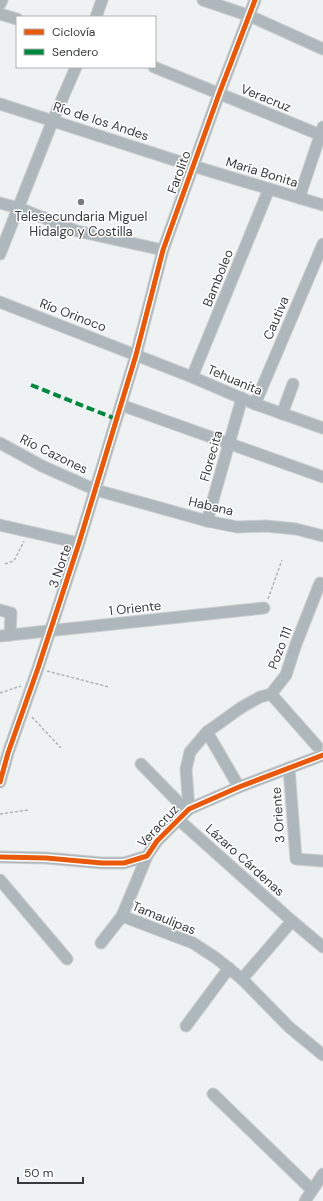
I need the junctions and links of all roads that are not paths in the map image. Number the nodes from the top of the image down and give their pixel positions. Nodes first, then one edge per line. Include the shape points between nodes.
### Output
1 (2, 0) edge
2 (102, 0) edge
3 (203, 0) edge
4 (255, 0) edge
5 (0, 4) edge
6 (0, 14) edge
7 (96, 16) edge
8 (250, 16) junction
9 (16, 19) edge
10 (323, 49) edge
11 (76, 68) edge
12 (156, 68) edge
13 (219, 94) junction
14 (0, 104) edge
15 (53, 120) junction
16 (322, 132) edge
17 (193, 166) junction
18 (269, 189) junction
19 (299, 198) junction
20 (0, 203) edge
21 (323, 205) edge
22 (19, 208) junction
23 (323, 244) edge
24 (163, 250) junction
25 (0, 254) edge
26 (0, 302) edge
27 (136, 355) junction
28 (192, 377) junction
29 (293, 384) dead end
30 (242, 398) junction
31 (255, 404) junction
32 (120, 405) junction
33 (282, 414) junction
34 (323, 428) edge
35 (0, 443) edge
36 (229, 444) junction
37 (323, 477) edge
38 (96, 490) junction
39 (207, 522) junction
40 (0, 525) edge
41 (323, 536) edge
42 (79, 543) junction
43 (320, 583) dead end
44 (264, 608) road end
45 (0, 610) edge
46 (49, 632) junction
47 (5, 636) edge
48 (271, 694) junction
49 (207, 732) junction
50 (320, 750) edge
51 (4, 754) edge
52 (142, 764) dead end
53 (289, 768) junction
54 (0, 782) edge
55 (239, 787) junction
56 (188, 810) junction
57 (179, 820) junction
58 (146, 856) junction
59 (0, 857) edge
60 (323, 861) edge
61 (0, 880) edge
62 (122, 916) junction
63 (292, 921) junction
64 (101, 943) dead end
65 (323, 947) edge
66 (67, 958) dead end
67 (229, 968) junction
68 (242, 979) junction
69 (186, 1026) dead end
70 (323, 1055) edge
71 (213, 1094) dead end
72 (323, 1174) edge
73 (312, 1190) junction
74 (305, 1201) edge

1 - 5 street
2 - 7 street
3 - 8 street
4 - 8 street, Farolito
6 - 9 street
8 - 10 street
8 - 13 street, Farolito
11 - 15 street
12 - 13 street, Veracruz
13 - 16 street, Veracruz
13 - 17 street, Farolito
14 - 15 street, Río de los Andes
15 - 17 street, Río de los Andes
15 - 22 street
16 - 19 street
17 - 18 street, María Bonita
17 - 24 street, Farolito
18 - 19 street, María Bonita
18 - 28 street, Bamboleo
19 - 21 street, María Bonita
20 - 22 street
22 - 24 street via 77,231
22 - 25 street
23 - 31 street, Cautiva
24 - 27 street, Farolito
26 - 27 street, Río Orinoco
27 - 28 street, Tehuanita
27 - 32 street, 3 Norte
28 - 30 street, Tehuanita
29 - 33 street
30 - 31 street, Tehuanita
30 - 36 street, Florecita
31 - 33 street, Tehuanita
32 - 36 street
32 - 38 street, 3 Norte
33 - 34 street, Tehuanita
35 - 38 street, Río Cazones via 42,466
36 - 37 street
36 - 39 street, Florecita
38 - 39 street, Habana
38 - 42 street, 3 Norte
39 - 41 street, Habana via 238,527 296,529
40 - 42 street
42 - 46 street, 3 Norte
43 - 48 street, Pozo 111 via 286,675
44 - 46 street, 1 Oriente
45 - 47 street, 1 Oriente via 11,613
46 - 47 street, 1 Oriente
46 - 51 street, 3 Norte via 24,708
48 - 49 street via 242,707
48 - 50 street, Veracruz
49 - 55 street
49 - 56 street via 190,752 187,762
50 - 53 street, Veracruz
51 - 54 street, 3 Norte
52 - 56 street
53 - 55 street, Veracruz
53 - 60 street, 3 Oriente via 296,859
55 - 56 street, Veracruz
56 - 57 street, Veracruz
57 - 58 street, Veracruz via 157,841
57 - 63 street, Lázaro Cárdenas
58 - 59 street, Veracruz via 124,863
58 - 62 street, Tamaulipas
61 - 66 street
62 - 64 street
62 - 67 street, Tamaulipas via 192,943
63 - 65 street, Lázaro Cárdenas
63 - 68 street
67 - 68 street, Tamaulipas
67 - 69 street
68 - 70 street, Tamaulipas via 289,1027
71 - 73 street
72 - 73 street
73 - 74 street

